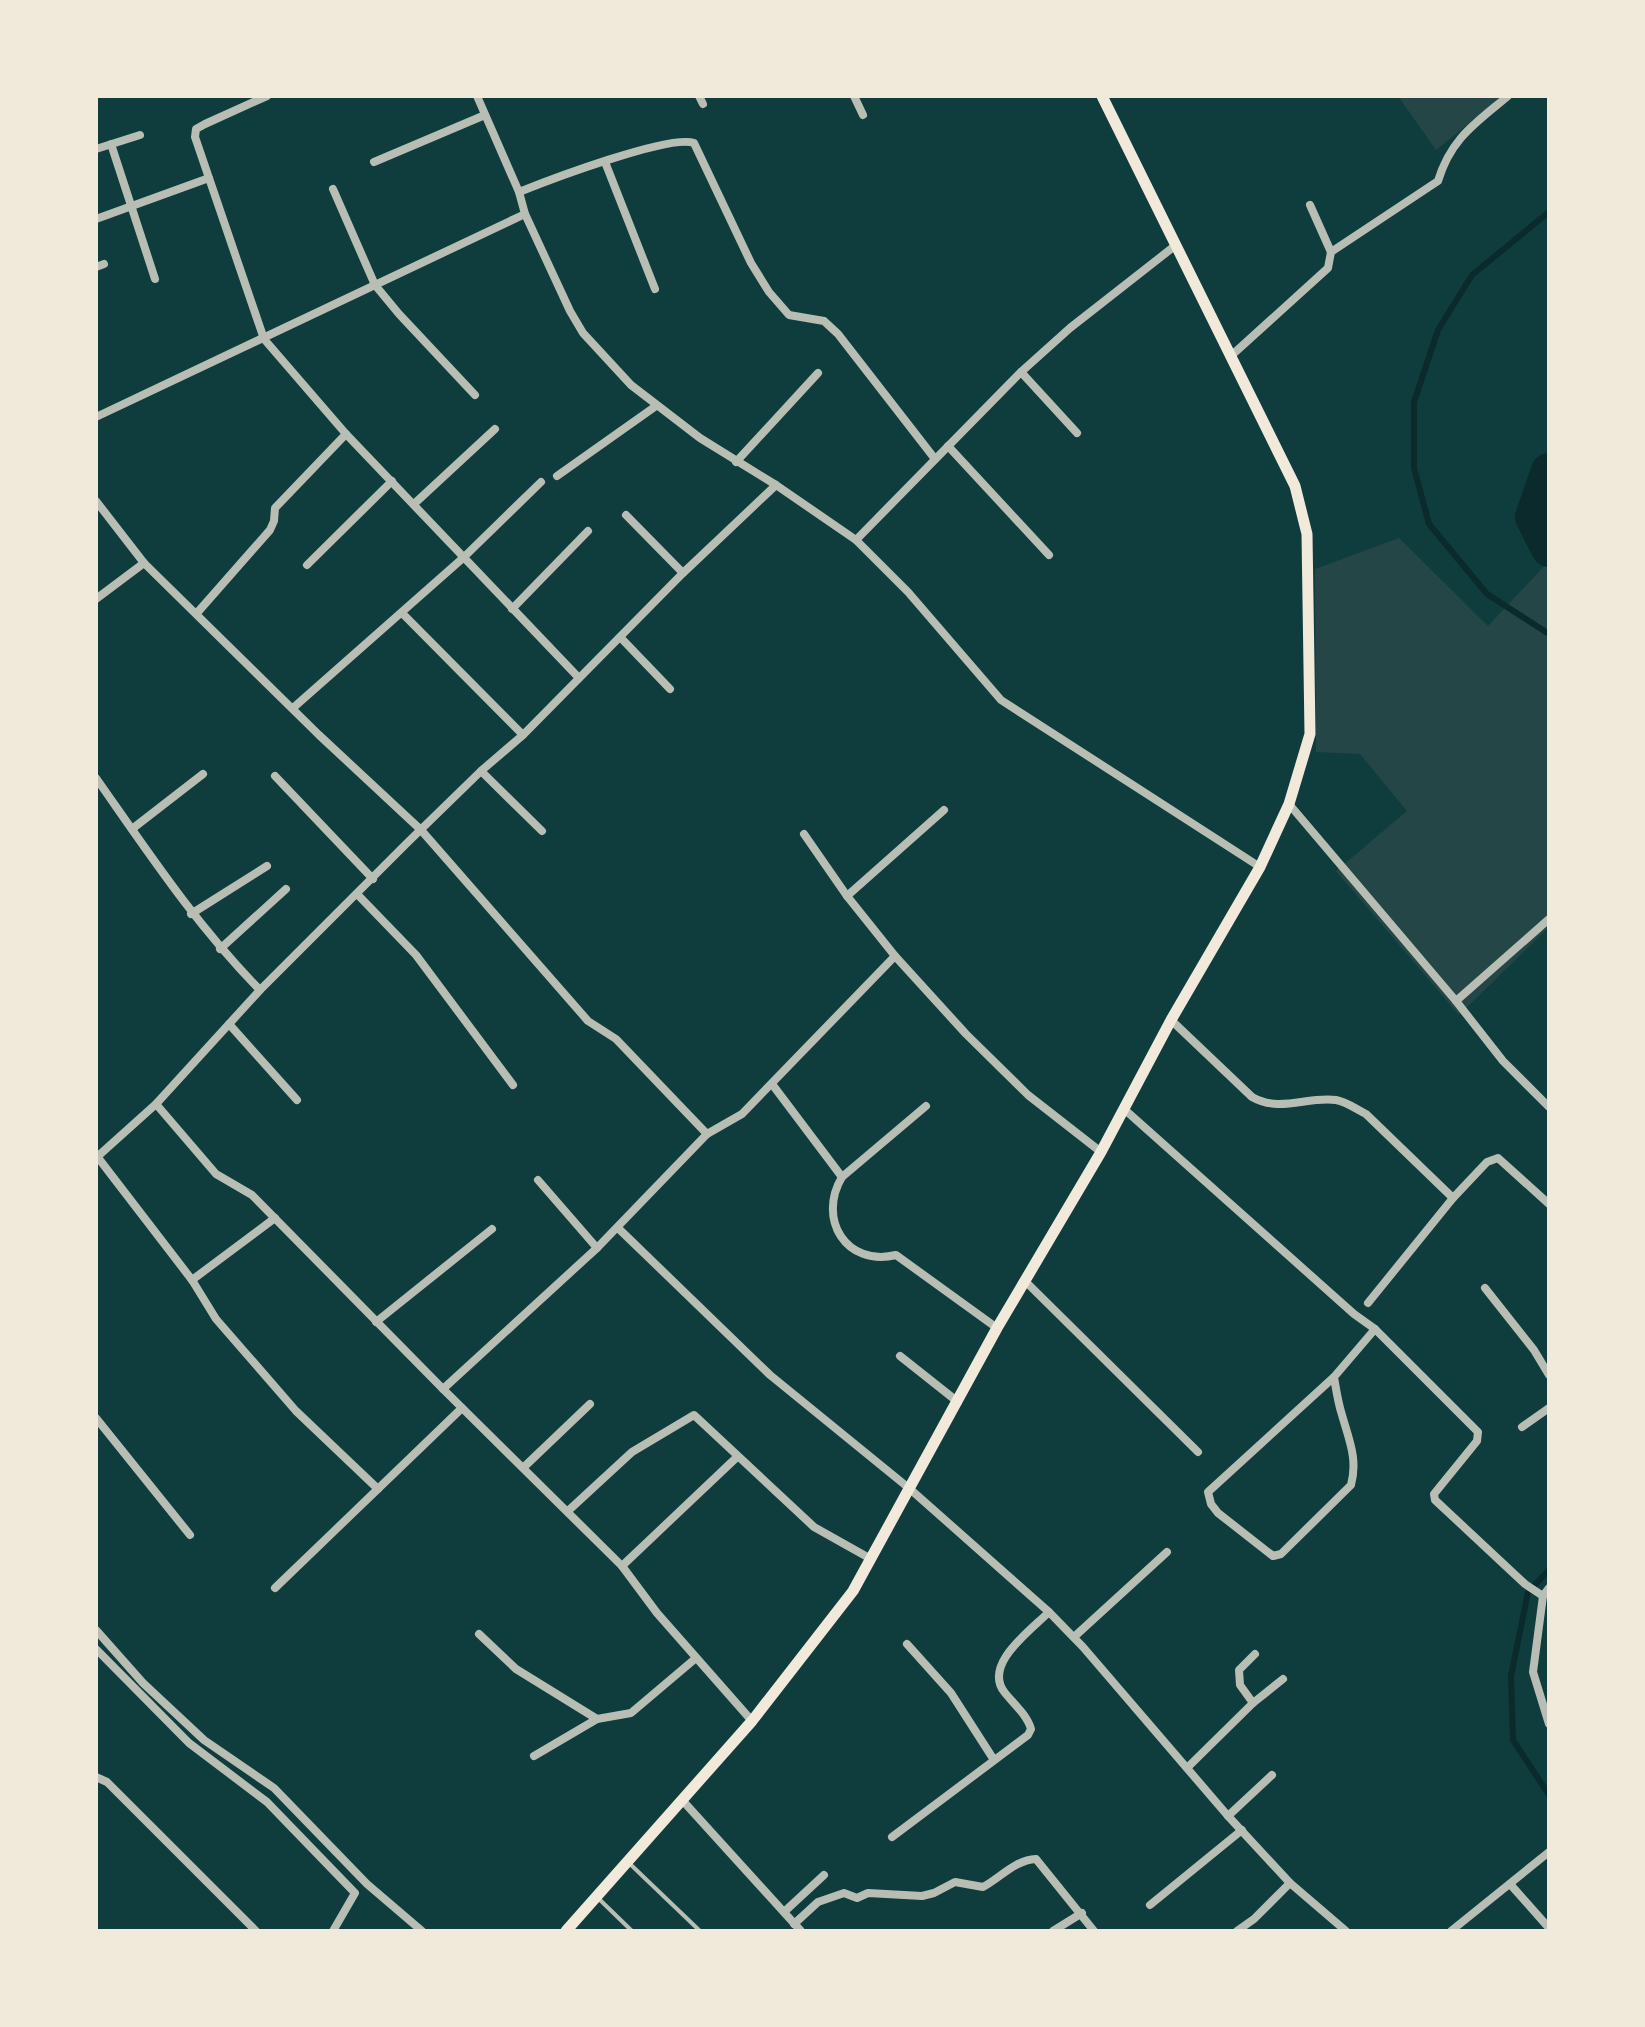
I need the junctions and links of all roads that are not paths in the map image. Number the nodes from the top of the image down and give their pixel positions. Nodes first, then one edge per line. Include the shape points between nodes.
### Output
1 (267, 96) edge
2 (477, 96) edge
3 (854, 96) edge
4 (1102, 96) edge
5 (1508, 96) edge
6 (485, 115) junction
7 (863, 115) dead end
8 (140, 135) dead end
9 (111, 144) junction
10 (96, 149) edge
11 (374, 162) dead end
12 (605, 162) junction
13 (209, 178) junction
14 (333, 189) dead end
15 (519, 192) junction
16 (1310, 205) dead end
17 (131, 206) junction
18 (525, 214) junction
19 (96, 219) edge
20 (1176, 245) junction
21 (1331, 252) junction
22 (155, 279) dead end
23 (375, 285) junction
24 (655, 289) dead end
25 (264, 339) junction
26 (1232, 355) junction
27 (1021, 372) junction
28 (818, 373) dead end
29 (475, 395) dead end
30 (656, 406) junction
31 (96, 417) edge
32 (495, 429) dead end
33 (1077, 433) dead end
34 (346, 434) junction
35 (948, 446) junction
36 (935, 459) junction
37 (736, 462) junction
38 (557, 476) dead end
39 (392, 481) junction
40 (541, 482) dead end
41 (776, 485) junction
42 (96, 501) edge
43 (414, 504) junction
44 (626, 515) dead end
45 (588, 531) dead end
46 (856, 540) junction
47 (1049, 555) dead end
48 (463, 558) junction
49 (144, 563) junction
50 (307, 565) dead end
51 (683, 573) junction
52 (96, 599) edge
53 (512, 609) junction
54 (197, 613) junction
55 (402, 613) junction
56 (621, 638) junction
57 (579, 678) junction
58 (670, 689) dead end
59 (293, 708) junction
60 (523, 735) junction
61 (481, 771) junction
62 (203, 774) dead end
63 (275, 776) dead end
64 (96, 778) edge
65 (1289, 804) junction
66 (944, 810) dead end
67 (132, 829) junction
68 (421, 830) junction
69 (542, 831) dead end
70 (804, 834) dead end
71 (267, 866) dead end
72 (1260, 867) junction
73 (373, 879) junction
74 (286, 889) dead end
75 (357, 894) junction
76 (847, 896) junction
77 (191, 914) junction
78 (1549, 919) edge
79 (220, 949) junction
80 (895, 956) junction
81 (260, 990) junction
82 (1456, 1001) junction
83 (1171, 1020) junction
84 (229, 1024) junction
85 (772, 1084) junction
86 (513, 1085) dead end
87 (297, 1100) dead end
88 (156, 1104) junction
89 (926, 1106) dead end
90 (1549, 1107) edge
91 (1124, 1109) junction
92 (707, 1134) junction
93 (1101, 1152) junction
94 (97, 1156) edge
95 (842, 1177) junction
96 (538, 1180) dead end
97 (1453, 1198) junction
98 (1549, 1204) edge
99 (275, 1218) junction
100 (618, 1228) junction
101 (492, 1229) dead end
102 (597, 1248) junction
103 (192, 1280) junction
104 (1025, 1281) junction
105 (1485, 1288) dead end
106 (1368, 1303) dead end
107 (376, 1322) junction
108 (997, 1328) junction
109 (1375, 1329) junction
110 (900, 1356) dead end
111 (1549, 1375) edge
112 (1334, 1377) junction
113 (443, 1389) junction
114 (958, 1402) junction
115 (590, 1404) dead end
116 (462, 1408) junction
117 (1549, 1408) edge
118 (96, 1418) edge
119 (1522, 1427) dead end
120 (1198, 1452) dead end
121 (737, 1457) junction
122 (524, 1467) junction
123 (378, 1489) junction
124 (910, 1489) junction
125 (568, 1511) junction
126 (190, 1535) dead end
127 (1167, 1552) dead end
128 (871, 1559) junction
129 (622, 1566) junction
130 (275, 1588) dead end
131 (1543, 1592) edge
132 (1049, 1612) junction
133 (96, 1630) edge
134 (479, 1634) dead end
135 (1074, 1637) junction
136 (907, 1644) dead end
137 (96, 1649) edge
138 (1255, 1654) dead end
139 (696, 1658) junction
140 (1283, 1679) dead end
141 (1253, 1703) junction
142 (597, 1719) junction
143 (752, 1721) junction
144 (1549, 1724) edge
145 (534, 1756) dead end
146 (994, 1760) junction
147 (1187, 1768) junction
148 (1272, 1775) dead end
149 (96, 1777) edge
150 (683, 1801) junction
151 (1228, 1816) junction
152 (1242, 1830) junction
153 (892, 1837) dead end
154 (1549, 1852) edge
155 (627, 1862) junction
156 (824, 1875) dead end
157 (1290, 1883) junction
158 (1510, 1884) junction
159 (597, 1897) junction
160 (1150, 1905) dead end
161 (784, 1912) junction
162 (1082, 1913) junction
163 (794, 1924) junction
164 (1549, 1928) edge
165 (338, 1929) edge
166 (256, 1931) edge
167 (422, 1931) edge
168 (566, 1931) edge
169 (632, 1931) edge
170 (700, 1931) edge
171 (801, 1931) edge
172 (1053, 1931) edge
173 (1094, 1931) edge
174 (1237, 1931) edge
175 (1346, 1931) edge
176 (1451, 1931) edge

1 - 13 street via 196,129
2 - 6 street
3 - 7 street
4 - 20 main road
5 - 21 street via 1458,139 1438,181
6 - 11 street
6 - 15 street
8 - 9 street
9 - 10 street
9 - 17 street
12 - 15 street
12 - 24 street
12 - 36 street via 685,140 694,143 769,292 789,315 824,321 838,334
13 - 17 street
13 - 25 street
14 - 23 street
15 - 18 street
16 - 21 street
17 - 19 street
17 - 22 street
18 - 23 street
18 - 30 street via 583,333
20 - 26 main road
20 - 27 street
21 - 26 street via 1328,268
23 - 25 street
23 - 29 street
25 - 31 street
25 - 34 street
26 - 65 main road via 1295,486 1307,534 1310,734
27 - 33 street
27 - 35 street
28 - 37 street
30 - 37 street
30 - 38 street
32 - 43 street
34 - 39 street
34 - 54 street via 275,508 270,530
35 - 36 street
35 - 47 street
36 - 46 street
37 - 41 street
39 - 43 street
39 - 50 street
40 - 48 street
41 - 46 street
41 - 51 street
42 - 49 street
43 - 48 street
44 - 51 street
45 - 53 street
46 - 72 street via 1001,700
48 - 53 street
48 - 55 street
49 - 52 street
49 - 54 street
51 - 56 street
53 - 57 street
54 - 59 street
55 - 59 street
55 - 60 street
56 - 57 street
56 - 58 street
57 - 60 street
59 - 68 street
60 - 61 street
61 - 68 street
61 - 69 street
62 - 67 street
63 - 73 street
64 - 67 street
65 - 72 main road
65 - 82 street
66 - 76 street
67 - 77 street
68 - 73 street
68 - 92 street via 588,1021 616,1039
70 - 76 street
71 - 77 street
72 - 83 main road
73 - 75 street
74 - 79 street
75 - 81 street
75 - 86 street via 416,955
76 - 80 street
77 - 79 street
78 - 82 street
79 - 81 street
80 - 85 street
80 - 93 street via 1028,1095
81 - 84 street
82 - 90 street via 1503,1061
83 - 91 main road
83 - 97 street via 1262,1103 1333,1100 1366,1114
84 - 87 street
84 - 88 street
85 - 92 street via 742,1114
85 - 95 street
88 - 94 street
88 - 99 street via 216,1174 252,1195
89 - 95 street
91 - 93 main road
91 - 109 street
92 - 100 street
93 - 104 main road
94 - 103 street
95 - 108 street via 833,1192 833,1219 850,1249 872,1258 896,1255
96 - 102 street
97 - 98 street via 1487,1162 1498,1158
97 - 106 street
99 - 103 street
99 - 107 street
100 - 102 street
100 - 124 street via 770,1375
101 - 107 street
102 - 113 street
103 - 123 street via 216,1319 296,1411
104 - 108 main road
104 - 120 street
105 - 111 street
107 - 113 street
108 - 114 main road
109 - 112 street
109 - 131 street via 1478,1432 1477,1441 1434,1494 1435,1500 1525,1584
110 - 114 street
112 - 112 street via 1355,1454 1351,1485 1273,1556 1218,1513 1208,1492
113 - 116 street
114 - 124 main road
115 - 122 street
116 - 122 street
116 - 123 street
117 - 119 street
118 - 126 street
121 - 125 street via 694,1415 632,1452
121 - 128 street via 814,1527
121 - 129 street
122 - 125 street
123 - 130 street
124 - 128 main road
124 - 132 street
125 - 129 street
127 - 135 street
128 - 143 main road via 853,1591
129 - 139 street
131 - 144 street via 1533,1672
132 - 135 street
132 - 146 street via 1001,1661 1001,1689 1031,1729
133 - 167 street via 204,1740 274,1788 367,1884
134 - 142 street via 516,1669
135 - 147 street
136 - 146 street via 951,1693
137 - 165 street via 189,1743 267,1802 355,1893
138 - 141 street via 1239,1670 1238,1679
139 - 142 street via 631,1713
139 - 143 street
140 - 141 street
141 - 147 street
142 - 145 street
143 - 150 main road
146 - 153 street
147 - 151 street
148 - 151 street
149 - 166 street via 107,1782
150 - 155 main road
150 - 161 street
151 - 152 street
152 - 157 street
152 - 160 street
154 - 158 street
155 - 159 main road
155 - 170 lane
156 - 161 street
157 - 174 street
157 - 175 street
158 - 164 street
158 - 176 street
159 - 168 main road
159 - 169 lane
161 - 163 street
162 - 163 street via 1036,1859 1012,1867 983,1887 955,1882 922,1896 868,1893 857,1898 844,1893 818,1902
162 - 172 street
162 - 173 street
163 - 171 street

